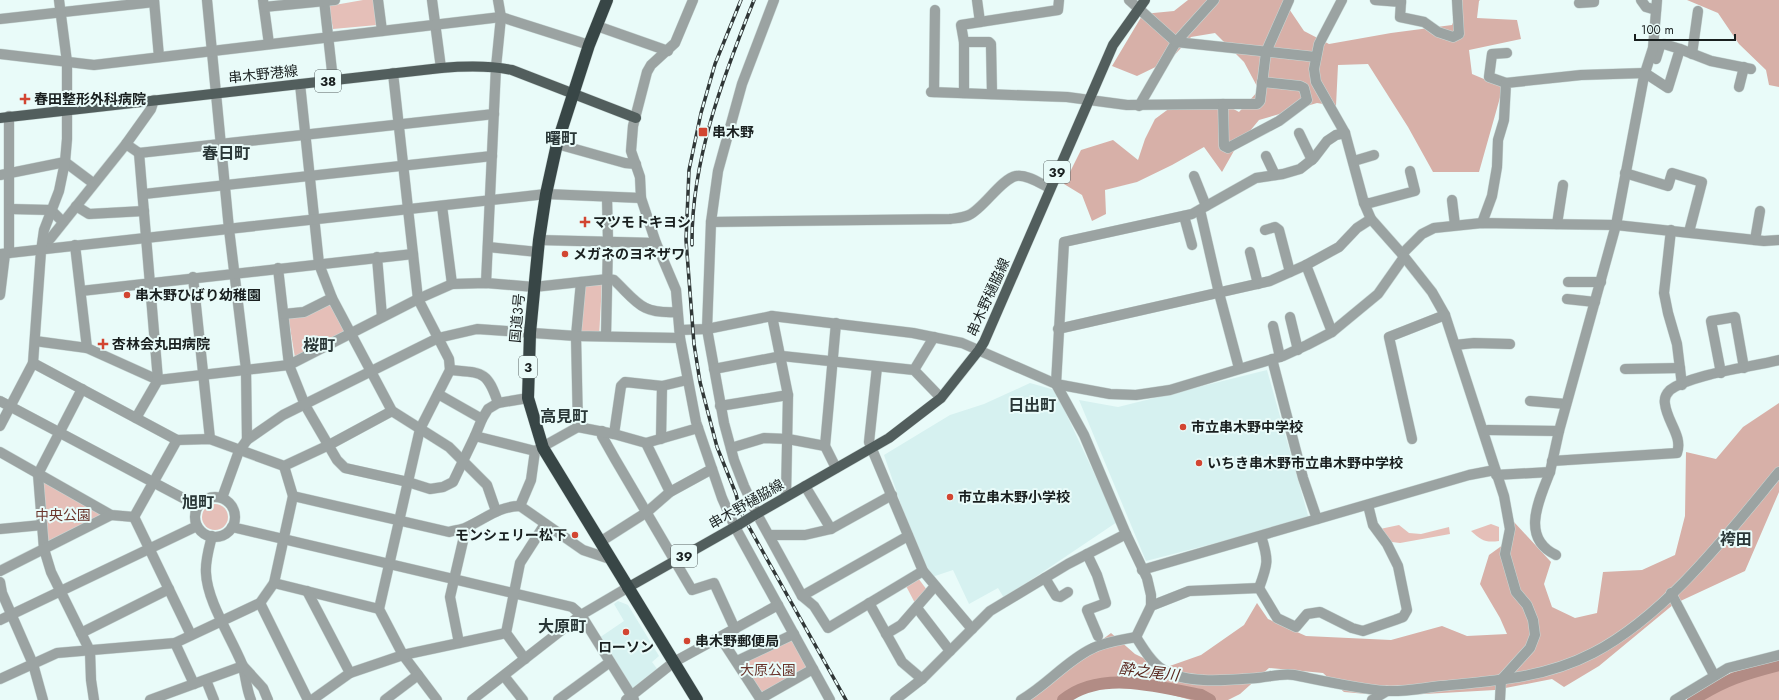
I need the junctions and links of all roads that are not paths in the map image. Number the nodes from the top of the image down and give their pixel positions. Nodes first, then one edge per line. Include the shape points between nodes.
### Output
1 (58, 0) edge
2 (207, 0) edge
3 (335, 0) edge
4 (378, 0) edge
5 (432, 0) edge
6 (498, 0) edge
7 (607, 0) edge
8 (693, 0) edge
9 (774, 0) edge
10 (977, 0) edge
11 (1059, 0) edge
12 (1129, 0) edge
13 (1214, 0) edge
14 (1288, 0) edge
15 (1342, 0) edge
16 (1375, 0) edge
17 (1457, 0) edge
18 (1641, 0) edge
19 (154, 1) edge
20 (324, 1) edge
21 (1401, 1) edge
22 (1596, 1) edge
23 (1579, 3) dead end
24 (263, 4) edge
25 (1141, 4) edge
26 (1657, 5) edge
27 (936, 10) dead end
28 (1698, 11) dead end
29 (61, 13) junction
30 (501, 17) junction
31 (0, 19) edge
32 (980, 22) junction
33 (435, 25) junction
34 (598, 26) junction
35 (382, 31) junction
36 (328, 37) junction
37 (964, 42) junction
38 (1176, 42) junction
39 (269, 44) junction
40 (589, 45) junction
41 (1680, 49) junction
42 (213, 50) junction
43 (668, 51) junction
44 (1266, 52) junction
45 (1507, 53) dead end
46 (0, 54) edge
47 (1692, 54) junction
48 (159, 57) junction
49 (1316, 57) junction
50 (67, 62) junction
51 (496, 66) junction
52 (441, 68) junction
53 (393, 73) junction
54 (1647, 75) junction
55 (333, 80) junction
56 (1262, 82) junction
57 (1506, 83) junction
58 (300, 84) junction
59 (1740, 87) dead end
60 (216, 93) junction
61 (574, 93) junction
62 (964, 93) junction
63 (992, 94) junction
64 (154, 100) junction
65 (1088, 100) junction
66 (1223, 104) junction
67 (1138, 106) junction
68 (66, 109) junction
69 (494, 114) junction
70 (4, 117) edge
71 (636, 118) junction
72 (399, 124) junction
73 (1299, 132) dead end
74 (1345, 133) junction
75 (305, 134) junction
76 (221, 143) junction
77 (126, 144) junction
78 (557, 144) junction
79 (139, 153) junction
80 (1374, 155) dead end
81 (492, 156) junction
82 (1266, 156) dead end
83 (1312, 160) junction
84 (1354, 161) junction
85 (65, 162) junction
86 (636, 164) junction
87 (403, 165) junction
88 (1410, 171) dead end
89 (1625, 173) junction
90 (4, 174) edge
91 (308, 175) junction
92 (1275, 175) junction
93 (1194, 176) dead end
94 (93, 183) junction
95 (226, 184) junction
96 (1563, 185) dead end
97 (1050, 188) junction
98 (144, 194) junction
99 (546, 194) junction
100 (607, 197) junction
101 (641, 198) junction
102 (490, 200) junction
103 (1452, 200) dead end
104 (1364, 202) junction
105 (76, 206) junction
106 (442, 206) junction
107 (1203, 208) junction
108 (10, 209) junction
109 (408, 209) junction
110 (51, 210) junction
111 (144, 211) junction
112 (1760, 211) dead end
113 (1184, 216) junction
114 (314, 219) junction
115 (1371, 219) junction
116 (63, 222) junction
117 (711, 222) junction
118 (1482, 223) junction
119 (1556, 224) junction
120 (1455, 225) junction
121 (1616, 225) junction
122 (229, 229) junction
123 (1265, 230) dead end
124 (1671, 230) junction
125 (1689, 232) junction
126 (147, 239) junction
127 (1755, 240) junction
128 (1779, 240) edge
129 (608, 242) junction
130 (656, 244) junction
131 (75, 245) junction
132 (1192, 245) dead end
133 (538, 246) junction
134 (488, 247) junction
135 (41, 251) junction
136 (1250, 252) dead end
137 (5, 254) edge
138 (413, 254) junction
139 (1403, 255) junction
140 (377, 257) junction
141 (319, 264) junction
142 (1306, 265) junction
143 (278, 268) junction
144 (1290, 272) junction
145 (235, 273) junction
146 (193, 277) junction
147 (608, 279) junction
148 (149, 282) junction
149 (581, 282) junction
150 (1568, 282) dead end
151 (1601, 282) junction
152 (486, 283) junction
153 (452, 284) junction
154 (1258, 284) junction
155 (534, 287) junction
156 (81, 291) junction
157 (1219, 294) junction
158 (0, 295) edge
159 (332, 298) junction
160 (418, 299) junction
161 (1566, 299) dead end
162 (1595, 302) junction
163 (677, 312) junction
164 (284, 314) junction
165 (1445, 315) junction
166 (772, 316) junction
167 (382, 317) junction
168 (1290, 317) dead end
169 (836, 323) junction
170 (1273, 326) dead end
171 (707, 329) junction
172 (1058, 329) junction
173 (1332, 332) junction
174 (530, 333) junction
175 (351, 334) junction
176 (680, 334) junction
177 (576, 336) junction
178 (606, 336) junction
179 (934, 337) junction
180 (438, 338) junction
181 (35, 342) junction
182 (1510, 344) dead end
183 (1455, 345) junction
184 (87, 348) junction
185 (979, 350) junction
186 (1298, 350) junction
187 (782, 356) junction
188 (1276, 358) junction
189 (1779, 360) edge
190 (832, 362) junction
191 (33, 363) junction
192 (289, 365) junction
193 (877, 366) junction
194 (1239, 368) junction
195 (1680, 368) junction
196 (1744, 368) junction
197 (246, 369) junction
198 (714, 369) junction
199 (1624, 369) dead end
200 (450, 370) junction
201 (914, 370) junction
202 (371, 372) junction
203 (1721, 373) junction
204 (203, 374) junction
205 (158, 380) junction
206 (687, 380) junction
207 (1056, 384) junction
208 (1682, 385) junction
209 (662, 386) junction
210 (82, 389) junction
211 (438, 394) junction
212 (788, 395) junction
213 (528, 398) junction
214 (941, 398) junction
215 (1530, 400) dead end
216 (0, 401) edge
217 (498, 403) junction
218 (1566, 404) junction
219 (305, 405) junction
220 (720, 406) junction
221 (10, 407) junction
222 (392, 411) junction
223 (136, 418) junction
224 (482, 419) junction
225 (0, 426) edge
226 (578, 427) junction
227 (698, 428) junction
228 (420, 429) junction
229 (1488, 430) dead end
230 (602, 431) junction
231 (1559, 431) junction
232 (58, 434) junction
233 (614, 434) junction
234 (476, 436) junction
235 (210, 439) junction
236 (661, 439) junction
237 (788, 439) junction
238 (1412, 439) dead end
239 (176, 440) junction
240 (246, 440) junction
241 (646, 443) junction
242 (329, 445) junction
243 (825, 446) junction
244 (731, 448) junction
245 (873, 448) junction
246 (539, 449) junction
247 (239, 451) junction
248 (0, 452) edge
249 (463, 460) junction
250 (1552, 461) junction
251 (284, 466) junction
252 (836, 468) junction
253 (712, 469) junction
254 (1550, 472) junction
255 (1779, 472) edge
256 (1495, 473) junction
257 (38, 474) junction
258 (408, 482) junction
259 (152, 483) junction
260 (805, 486) junction
261 (670, 492) junction
262 (892, 495) junction
263 (293, 496) junction
264 (786, 496) junction
265 (222, 498) junction
266 (1368, 505) junction
267 (198, 506) junction
268 (520, 506) junction
269 (496, 511) junction
270 (647, 512) junction
271 (111, 515) junction
272 (755, 515) junction
273 (134, 517) junction
274 (399, 520) junction
275 (1317, 520) junction
276 (544, 524) junction
277 (42, 525) junction
278 (197, 526) junction
279 (738, 526) junction
280 (232, 527) junction
281 (466, 528) junction
282 (0, 529) edge
283 (831, 529) junction
284 (1126, 534) junction
285 (212, 536) junction
286 (769, 536) junction
287 (908, 536) junction
288 (1261, 536) junction
289 (283, 540) junction
290 (600, 542) junction
291 (44, 549) junction
292 (149, 549) junction
293 (1087, 554) junction
294 (1556, 556) dead end
295 (610, 559) junction
296 (675, 561) junction
297 (389, 565) junction
298 (1142, 570) junction
299 (0, 571) edge
300 (923, 571) junction
301 (1045, 578) junction
302 (454, 580) junction
303 (0, 582) edge
304 (274, 583) junction
305 (935, 586) junction
306 (627, 588) junction
307 (1259, 588) junction
308 (169, 589) junction
309 (61, 591) junction
310 (307, 591) junction
311 (1068, 592) dead end
312 (1671, 593) junction
313 (514, 594) junction
314 (802, 596) junction
315 (260, 603) junction
316 (869, 603) junction
317 (778, 605) junction
318 (1151, 606) junction
319 (917, 608) junction
320 (379, 609) junction
321 (11, 615) junction
322 (581, 615) junction
323 (0, 620) edge
324 (223, 620) junction
325 (735, 629) junction
326 (972, 629) junction
327 (81, 633) junction
328 (506, 633) junction
329 (794, 634) junction
330 (886, 634) junction
331 (191, 635) junction
332 (1098, 636) dead end
333 (720, 637) junction
334 (1136, 638) junction
335 (174, 643) junction
336 (459, 643) junction
337 (90, 651) junction
338 (950, 651) junction
339 (403, 655) junction
340 (1779, 655) edge
341 (524, 659) junction
342 (737, 661) junction
343 (610, 662) junction
344 (674, 662) junction
345 (33, 664) junction
346 (243, 666) junction
347 (813, 669) junction
348 (350, 673) junction
349 (418, 675) junction
350 (1714, 675) junction
351 (504, 676) junction
352 (0, 679) edge
353 (922, 679) junction
354 (206, 680) junction
355 (1501, 680) junction
356 (194, 684) junction
357 (1387, 691) junction
358 (165, 698) edge
359 (631, 699) edge
360 (761, 699) edge
361 (43, 700) edge
362 (94, 700) edge
363 (150, 700) edge
364 (214, 700) edge
365 (251, 700) edge
366 (268, 700) edge
367 (308, 700) edge
368 (312, 700) edge
369 (385, 700) edge
370 (437, 700) edge
371 (472, 700) edge
372 (523, 700) edge
373 (558, 700) edge
374 (697, 700) edge
375 (830, 700) edge
376 (895, 700) edge
377 (1021, 700) edge
378 (1372, 700) edge
379 (1500, 700) edge
380 (1675, 700) edge

1 - 29 street
2 - 42 street
3 - 20 street
4 - 35 street
5 - 33 street
6 - 30 street
7 - 34 highway, 国道3号 / 3
8 - 43 street via 680,34
9 - 117 street via 742,84 726,138 718,171
10 - 32 street
11 - 32 street via 1058,10
12 - 25 street
13 - 38 street
14 - 44 street
15 - 49 street
16 - 21 street
17 - 21 street via 1459,34 1453,37 1438,32 1424,22 1400,17
18 - 26 street via 1646,7
19 - 29 street
19 - 48 street
20 - 24 street
20 - 36 street
22 - 23 street
24 - 39 street
25 - 38 street
25 - 65 main road, 串木野樋脇線 / 39 via 1113,45
26 - 54 street via 1653,48
27 - 62 street via 932,92
28 - 47 street
29 - 31 street
29 - 50 street
30 - 33 street
30 - 40 street
30 - 51 street
32 - 37 street via 961,26
33 - 35 street
33 - 52 street
34 - 40 highway, 国道3号 / 3
34 - 43 street
35 - 36 street
36 - 39 street
36 - 55 street
37 - 62 street
37 - 63 street via 991,44
38 - 44 street
38 - 67 street
39 - 42 street
40 - 61 highway, 国道3号 / 3
41 - 47 street
41 - 54 street via 1666,44 1660,46
41 - 54 street via 1668,88
42 - 48 street
42 - 60 street
43 - 71 street via 651,65 647,72
44 - 49 street
44 - 56 street
45 - 57 street via 1492,54 1489,77
46 - 50 street
47 - 59 street via 1711,61 1747,68
48 - 50 street via 94,65
49 - 74 street via 1316,82
50 - 68 street
51 - 52 main road, 串木野港線 / 38
51 - 61 main road, 串木野港線 / 38 via 534,77
51 - 69 street
52 - 53 main road, 串木野港線 / 38
53 - 55 main road, 串木野港線 / 38
53 - 72 street
54 - 57 street via 1581,75
54 - 89 street
55 - 58 main road, 串木野港線 / 38
56 - 66 street via 1260,101 1257,104
56 - 66 street via 1300,86 1304,88 1306,100 1278,121 1228,148 1224,146
57 - 118 street via 1504,120 1498,140 1492,196
58 - 60 main road, 串木野港線 / 38
58 - 75 street
60 - 64 main road, 串木野港線 / 38
60 - 76 street
61 - 71 main road, 串木野港線
61 - 78 highway, 国道3号 / 3
62 - 63 street
63 - 65 street
64 - 68 main road, 串木野港線 / 38
64 - 77 street via 151,109
65 - 67 street
65 - 97 main road, 串木野樋脇線 / 39
66 - 67 street
68 - 70 main road, 串木野港線 / 38
68 - 85 street
69 - 72 street
69 - 81 street
70 - 90 street
71 - 86 street via 631,151
72 - 75 street
72 - 87 street
73 - 83 street
74 - 83 street via 1327,141
74 - 84 street
75 - 76 street
75 - 91 street
76 - 79 street
76 - 95 street
77 - 79 street
77 - 94 street
78 - 86 street
78 - 99 highway, 国道3号 / 3
79 - 98 street
80 - 84 street
81 - 87 street
81 - 102 street
82 - 92 street
83 - 92 street via 1300,169
84 - 104 street
85 - 90 street
85 - 94 street
85 - 110 street
86 - 101 street via 640,177
87 - 91 street
87 - 109 street
88 - 104 street via 1415,191 1370,203
89 - 121 street
89 - 125 street via 1668,186 1672,173 1702,182
90 - 108 street
91 - 95 street
91 - 114 street
92 - 107 street via 1256,178
93 - 107 street
94 - 105 street
95 - 98 street
95 - 122 street
96 - 119 street
97 - 117 street via 1025,177 1016,176 1008,179 968,216 950,219
97 - 185 main road, 串木野樋脇線 / 39
98 - 111 street
99 - 100 street
99 - 102 street
99 - 133 highway, 国道3号 / 3
100 - 101 street
100 - 129 street
101 - 130 street
102 - 106 street
102 - 134 street
103 - 120 street
104 - 115 street
105 - 111 street via 89,214
105 - 116 street
106 - 109 street
106 - 153 street
107 - 113 street
107 - 157 street
108 - 110 street
108 - 137 street
109 - 114 street
109 - 138 street
110 - 116 street
110 - 135 street via 44,230
111 - 126 street
112 - 127 street
113 - 132 street
113 - 172 street via 1064,242
114 - 122 street
114 - 141 street
115 - 139 street
115 - 142 street via 1357,228 1340,247
116 - 135 street
117 - 171 street
118 - 119 street
118 - 120 street
119 - 121 street
120 - 139 street via 1434,228 1422,234
121 - 124 street
121 - 151 street
122 - 126 street
122 - 145 street
123 - 144 street via 1275,227 1279,230
124 - 125 street
124 - 195 street via 1664,293 1677,344
125 - 127 street
126 - 131 street
126 - 148 street
127 - 128 street
129 - 130 street
129 - 133 street
129 - 147 street
130 - 163 street via 676,290
131 - 135 street
131 - 156 street
133 - 134 street
133 - 155 highway, 国道3号 / 3
134 - 152 street
135 - 137 street
135 - 181 street
136 - 154 street
137 - 158 street
138 - 140 street
138 - 160 street
139 - 165 street via 1432,292
139 - 173 street via 1378,294
140 - 141 street
140 - 167 street
141 - 143 street
141 - 159 street
142 - 144 street
142 - 173 street
143 - 145 street
143 - 164 street
144 - 154 street
145 - 146 street
145 - 197 street
146 - 148 street
146 - 204 street
147 - 149 street
147 - 163 street via 614,280 648,310 659,313
147 - 178 street
148 - 156 street
148 - 205 street
149 - 155 street
149 - 177 street
150 - 151 street
151 - 162 street
152 - 153 street
152 - 155 street
153 - 160 street
154 - 157 street
155 - 174 highway, 国道3号 / 3
156 - 184 street
157 - 172 street
157 - 194 street
159 - 164 street via 304,312
159 - 175 street
160 - 167 street
160 - 180 street
161 - 162 street
162 - 218 street
163 - 176 street
164 - 192 street
165 - 183 street
165 - 238 street via 1389,337
166 - 169 street
166 - 171 street
166 - 187 street
167 - 175 street
168 - 186 street
169 - 179 street
169 - 190 street
170 - 188 street
171 - 176 street
171 - 198 street
172 - 207 street
173 - 186 street
174 - 177 street
174 - 180 street via 477,329
174 - 213 highway, 国道3号 / 3
175 - 192 street
175 - 202 street
176 - 178 street
176 - 206 street
177 - 178 street
177 - 226 street
179 - 185 street via 962,343
179 - 201 street
180 - 200 street via 449,359
180 - 202 street
181 - 184 street
181 - 191 street
182 - 183 street
183 - 256 street
184 - 205 street
185 - 207 street
185 - 214 main road, 串木野樋脇線 / 39
186 - 188 street
187 - 190 street
187 - 198 street
187 - 212 street
188 - 194 street
188 - 275 street via 1303,478
189 - 196 street
190 - 193 street
190 - 243 street
191 - 210 street
191 - 221 street
192 - 197 street
192 - 219 street
193 - 201 street
193 - 245 street via 869,442
194 - 207 street via 1170,390 1136,395 1110,394
195 - 199 street
195 - 208 street
196 - 203 street
196 - 203 street via 1735,317 1711,321
197 - 204 street
197 - 240 street
198 - 220 street
200 - 211 street
200 - 217 street via 481,374 491,383
201 - 214 street
202 - 219 street
202 - 222 street
203 - 208 street
204 - 205 street
204 - 235 street
205 - 223 street
206 - 209 street
206 - 227 street
207 - 284 street via 1084,434
208 - 250 street via 1670,391 1665,397 1665,405 1680,445 1677,454
209 - 233 street via 625,382 621,386
209 - 236 street
210 - 223 street
210 - 232 street
211 - 224 street
211 - 228 street
212 - 220 street
212 - 237 street
213 - 217 street
213 - 246 highway, 国道3号 / 3
214 - 245 main road, 串木野樋脇線 / 39
215 - 218 street
216 - 221 street
217 - 224 street via 488,410
218 - 231 street
219 - 240 street via 283,414
219 - 242 street
220 - 244 street
221 - 225 street
221 - 232 street
222 - 228 street
222 - 242 street
223 - 239 street
224 - 234 street
226 - 230 street
226 - 246 street
227 - 236 street
227 - 253 street
228 - 249 street via 449,447
228 - 258 street
229 - 231 street
230 - 233 street
230 - 270 street via 605,442
231 - 250 street
232 - 257 street
232 - 259 street
233 - 241 street
234 - 246 street
234 - 249 street
235 - 239 street
235 - 247 street
236 - 241 street
237 - 243 street
237 - 244 street via 764,438
237 - 264 street
239 - 259 street
240 - 247 street
241 - 261 street
242 - 251 street
242 - 258 street via 346,468
243 - 252 street
244 - 272 street
245 - 252 main road, 串木野樋脇線 / 39
245 - 262 street
246 - 268 street via 531,480
246 - 290 highway, 国道3号 / 3
247 - 251 street
247 - 265 street
248 - 257 street
249 - 258 street via 453,482 443,488 430,489
249 - 269 street via 487,485
250 - 254 street
251 - 263 street
252 - 260 main road, 串木野樋脇線 / 39
253 - 261 street
253 - 279 street via 722,498
254 - 256 street
254 - 294 street via 1536,511 1535,531 1546,551
255 - 312 street via 1711,552
256 - 266 street via 1469,475
256 - 355 street via 1504,496 1510,529 1505,554 1516,592 1527,605 1533,620 1535,635 1530,648
257 - 271 street
257 - 277 street
258 - 274 street
259 - 267 street
259 - 273 street
260 - 264 main road, 串木野樋脇線 / 39
260 - 283 street
261 - 270 street
262 - 283 street
262 - 287 street
263 - 274 street
263 - 289 street
264 - 272 main road, 串木野樋脇線 / 39
265 - 267 street via 209,498
265 - 280 street via 232,507
266 - 275 street
266 - 307 street via 1373,526 1387,544 1398,566 1406,610 1403,616 1363,631 1320,612 1307,614 1296,627 1277,618
267 - 278 street via 195,519
268 - 269 street
268 - 276 street
269 - 281 street
270 - 290 street
270 - 296 street
271 - 273 street
271 - 291 street
272 - 279 main road, 串木野樋脇線 / 39, bridge
272 - 286 street
273 - 292 street
274 - 281 street via 449,532
274 - 297 street
275 - 288 street
276 - 295 street via 583,550
276 - 313 street via 522,557
277 - 282 street
277 - 291 street
278 - 285 street
278 - 292 street
279 - 296 main road, 串木野樋脇線 / 39
279 - 317 street
280 - 285 street via 221,536
280 - 289 street
281 - 302 street
283 - 286 street via 805,535
284 - 293 street
284 - 298 street
285 - 324 street via 206,572 208,588
286 - 314 street
287 - 300 street
287 - 314 street
288 - 298 street
288 - 307 street via 1267,554 1267,565
289 - 297 street
289 - 304 street
290 - 295 highway, 国道3号 / 3
291 - 299 street
291 - 309 street via 51,572
292 - 308 street
292 - 309 street
293 - 301 street
293 - 332 street via 1106,603 1087,610
295 - 306 highway, 国道3号 / 3
296 - 306 main road, 串木野樋脇線 / 39
296 - 325 street via 692,590 714,583
297 - 302 street
297 - 320 street
298 - 318 street via 1147,578
300 - 305 street
300 - 316 street
301 - 311 street via 1056,596 1060,597
301 - 326 street via 990,611
302 - 313 street
302 - 336 street via 450,597
303 - 321 street
304 - 310 street
304 - 315 street
305 - 319 street
305 - 326 street
306 - 322 street
306 - 344 highway, 国道3号 / 3
307 - 318 street via 1190,591
308 - 327 street
308 - 331 street
309 - 321 street
309 - 327 street
310 - 320 street
310 - 348 street
312 - 350 street
312 - 355 street via 1643,619 1593,653 1540,674
313 - 322 street via 572,608
313 - 328 street
314 - 316 street via 814,606 828,628
315 - 324 street
315 - 367 street
316 - 330 street
317 - 325 street
317 - 329 street
318 - 334 street
319 - 330 street via 901,625
319 - 338 street
320 - 339 street
321 - 323 street
321 - 345 street
322 - 341 street
322 - 343 street
324 - 331 street
324 - 346 street
325 - 333 street
326 - 338 street
327 - 337 street
328 - 336 street
328 - 341 street
329 - 342 street
329 - 347 street
330 - 353 street via 902,662
331 - 335 street
333 - 342 street
333 - 344 street
334 - 357 street via 1160,669 1172,674 1214,680 1294,675
334 - 377 street via 1091,648 1066,664 1036,692
335 - 337 street
335 - 356 street
336 - 339 street
337 - 345 street via 57,653
337 - 362 street
338 - 353 street
339 - 348 street
339 - 349 street
340 - 350 street via 1728,668
341 - 351 street
342 - 360 street
343 - 359 street
343 - 373 street
344 - 359 street
344 - 374 highway, 国道3号 / 3
345 - 352 street
345 - 361 street
346 - 354 street
346 - 365 street
346 - 366 street via 263,688
347 - 360 street
347 - 375 street
348 - 368 street
349 - 369 street
349 - 370 street
350 - 380 street
351 - 371 street
351 - 372 street
353 - 376 street
354 - 356 street
354 - 364 street
355 - 357 street
355 - 379 street
356 - 358 street
357 - 378 street
358 - 363 street

